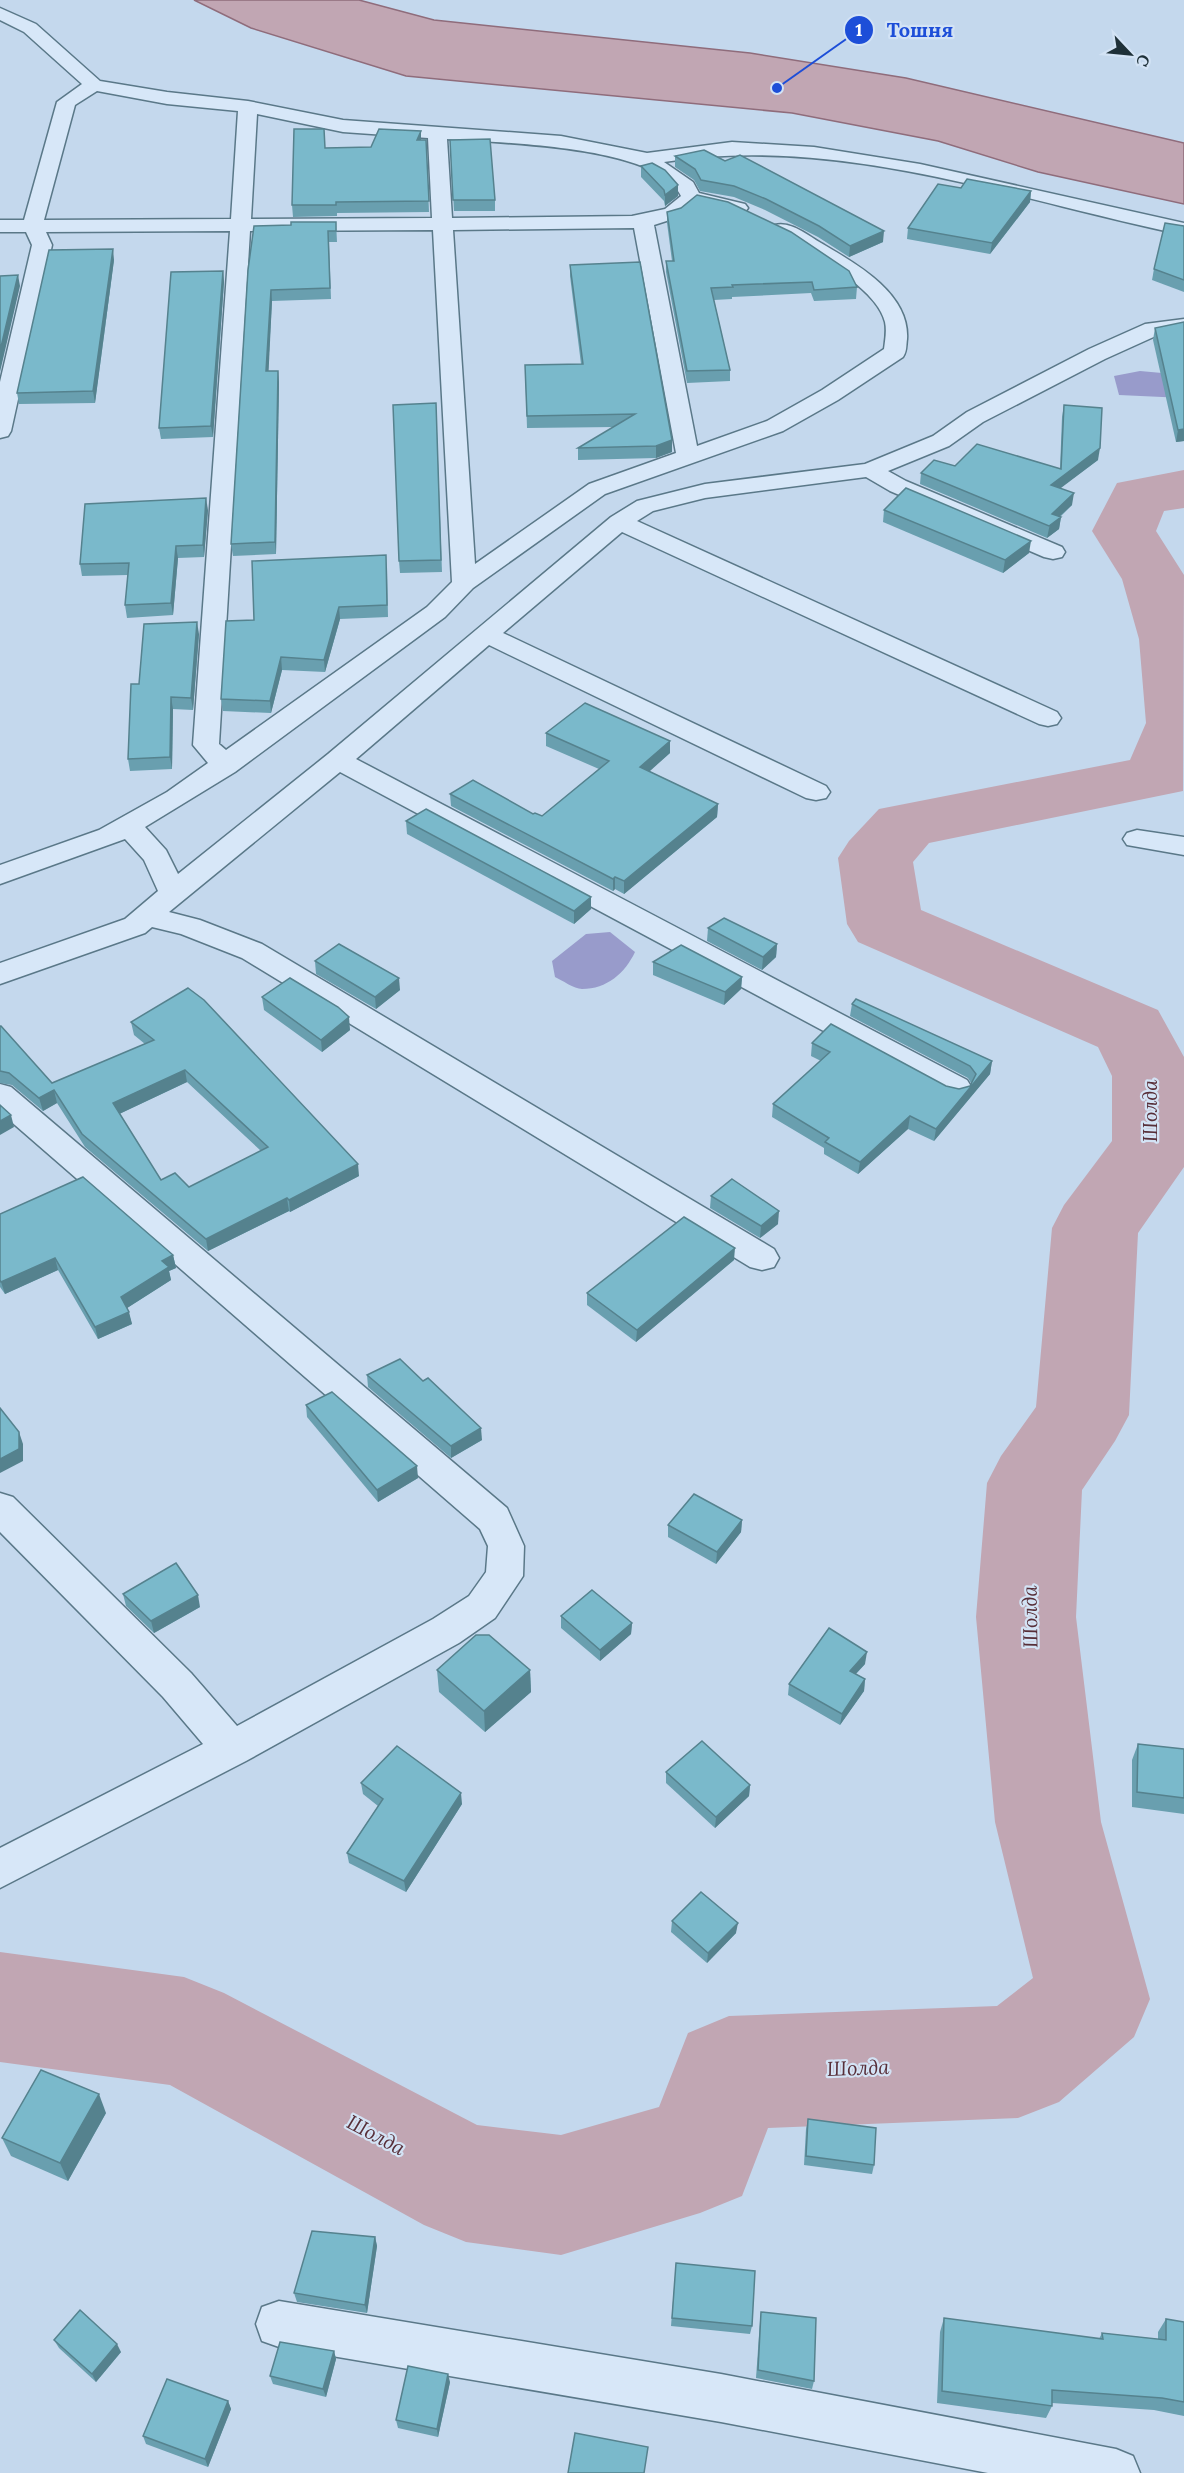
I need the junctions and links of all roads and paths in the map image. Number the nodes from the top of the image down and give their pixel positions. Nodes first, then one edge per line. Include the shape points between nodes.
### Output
1 (0, 13) edge
2 (94, 85) junction
3 (248, 108) junction
4 (437, 133) junction
5 (647, 159) junction
6 (691, 197) junction
7 (643, 221) junction
8 (442, 223) junction
9 (239, 224) junction
10 (33, 225) junction
11 (0, 226) edge
12 (1184, 229) edge
13 (1184, 325) edge
14 (0, 431) edge
15 (688, 457) junction
16 (870, 470) junction
17 (619, 522) junction
18 (1053, 552) dead end
19 (465, 583) junction
20 (487, 634) junction
21 (1048, 718) dead end
22 (338, 760) junction
23 (225, 766) junction
24 (816, 792) dead end
25 (128, 826) junction
26 (1137, 839) dead end
27 (1184, 846) edge
28 (0, 875) edge
29 (173, 893) junction
30 (146, 916) junction
31 (0, 974) edge
32 (956, 1088) edge
33 (0, 1095) edge
34 (762, 1258) dead end
35 (0, 1508) edge
36 (232, 1749) junction
37 (0, 1869) edge
38 (279, 2324) dead end
39 (1116, 2473) edge

1 - 2 street via 30,28
2 - 3 street
2 - 10 street via 66,102
3 - 4 street via 343,126
3 - 9 street
4 - 5 street via 561,142
4 - 8 street
5 - 6 street via 686,186
5 - 12 street via 758,147 835,155 938,171
6 - 7 street via 685,206
6 - 15 street via 735,207 837,262 879,294 895,320 895,352 775,426
7 - 8 street
7 - 15 street
8 - 9 street
8 - 19 street
9 - 10 street
9 - 23 street via 206,745
10 - 11 street
10 - 14 street via 42,245
13 - 16 street via 1153,329 1097,354 975,417 941,441
15 - 19 street via 597,489
16 - 17 street via 705,491 645,506
16 - 18 street via 898,486
17 - 20 street
17 - 21 street
19 - 23 street via 436,612
20 - 22 street
20 - 24 street
22 - 29 street
22 - 32 street
23 - 25 street
25 - 28 street
25 - 29 street via 156,856
26 - 27 street
29 - 30 street
30 - 31 street via 135,926
30 - 34 street via 190,927 252,951
33 - 36 street via 495,1519 506,1545 504,1575 482,1607 446,1631
35 - 36 street via 177,1685
36 - 37 street
38 - 39 street via 721,2398

